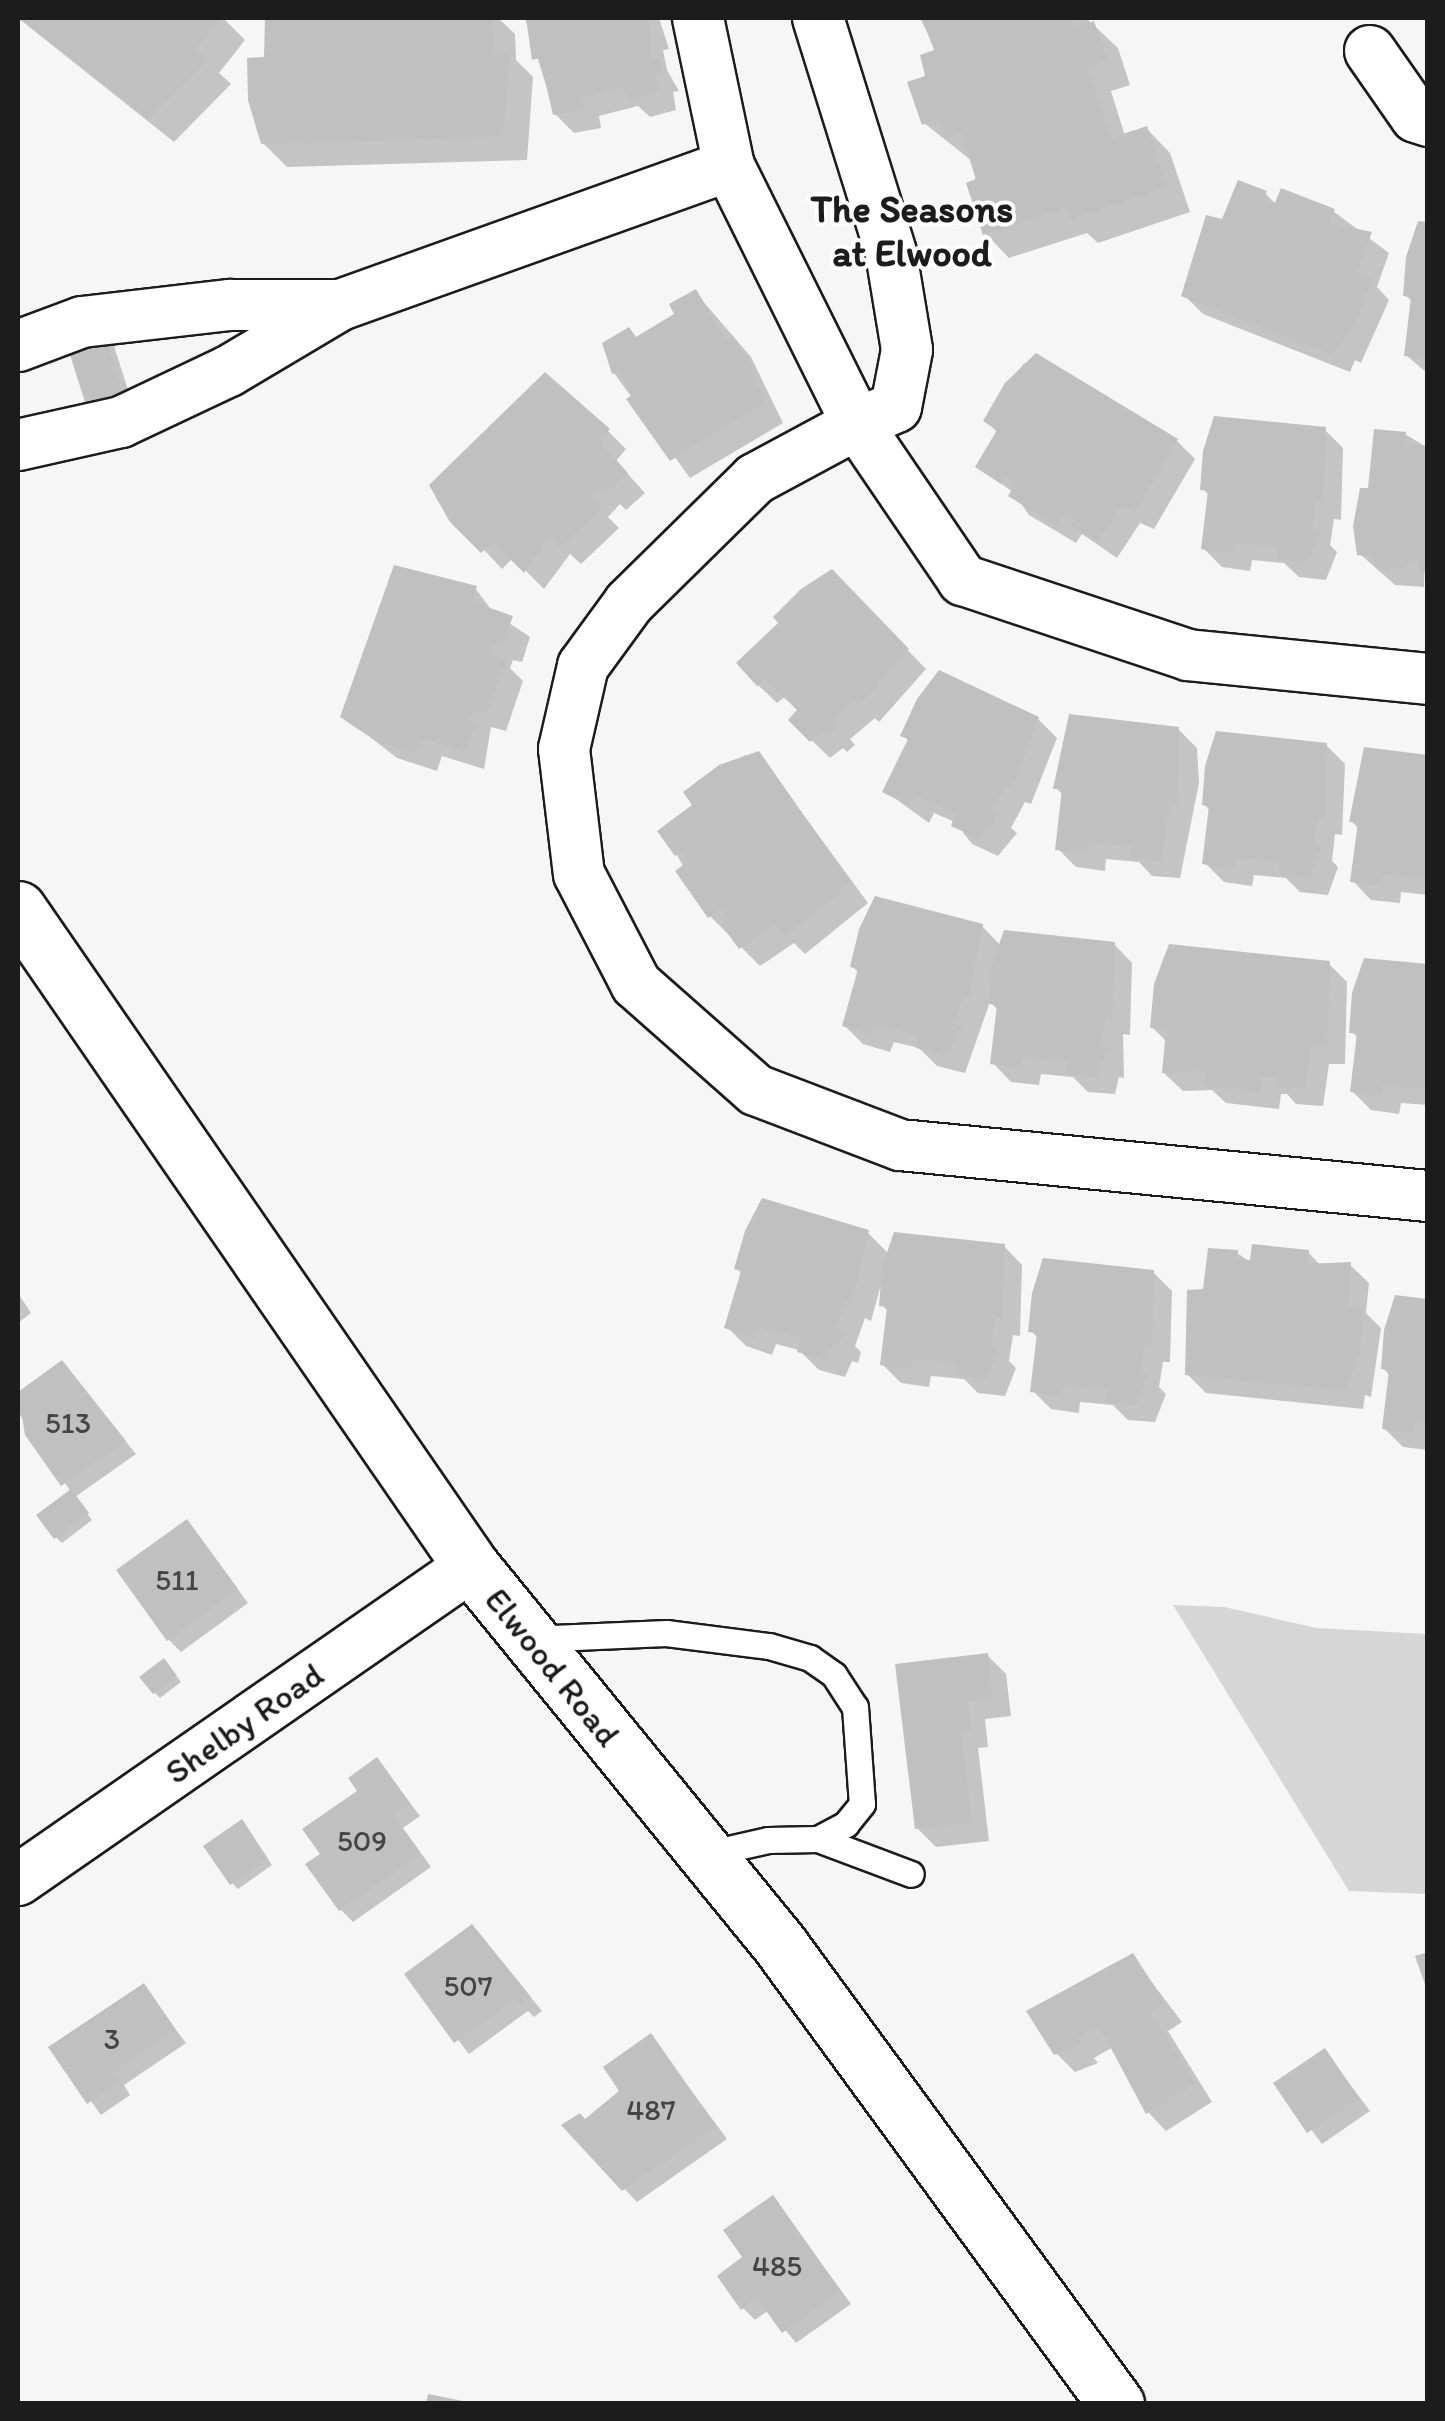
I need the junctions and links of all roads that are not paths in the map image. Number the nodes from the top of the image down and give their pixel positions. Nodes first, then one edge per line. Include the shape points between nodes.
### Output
1 (698, 18) edge
2 (818, 18) edge
3 (1370, 51) dead end
4 (1428, 121) edge
5 (729, 166) junction
6 (340, 305) junction
7 (18, 346) edge
8 (856, 424) junction
9 (18, 445) edge
10 (1428, 678) edge
11 (18, 910) edge
12 (1428, 1196) edge
13 (471, 1566) junction
14 (530, 1639) junction
15 (818, 1839) junction
16 (706, 1854) junction
17 (911, 1874) dead end
18 (18, 1880) edge
19 (1116, 2404) edge

1 - 5 street
2 - 8 street via 891,253 907,350 896,407
3 - 4 street via 1416,117
5 - 6 street
5 - 8 street
6 - 7 street via 230,305 82,322
6 - 9 street via 230,371 121,422
8 - 10 street via 963,580 1188,655
8 - 12 street via 755,479 629,604 582,666 564,749 579,874 636,984 756,1090 900,1145
11 - 13 main road, Elwood Road
13 - 14 main road, Elwood Road
13 - 18 street, Shelby Road
14 - 15 lane via 666,1633 769,1646 822,1667 855,1707 862,1804 846,1824
14 - 16 main road, Elwood Road
15 - 16 lane via 768,1840
15 - 17 lane
16 - 19 main road, Elwood Road

